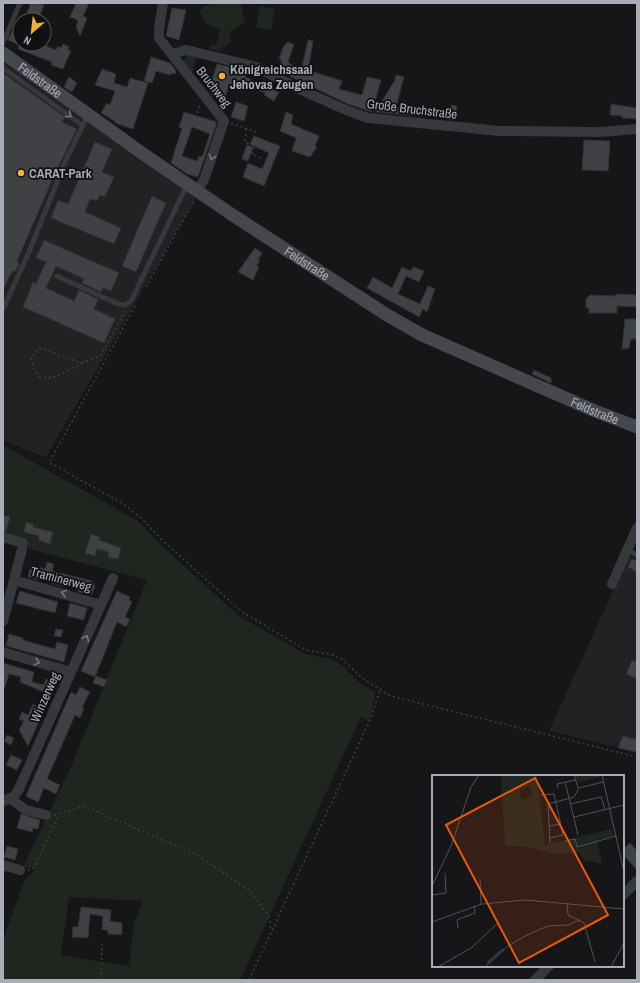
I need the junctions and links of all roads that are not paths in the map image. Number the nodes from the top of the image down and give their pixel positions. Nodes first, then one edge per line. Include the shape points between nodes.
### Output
1 (20, 3) edge
2 (163, 3) edge
3 (3, 42) edge
4 (3, 53) edge
5 (173, 54) junction
6 (3, 68) edge
7 (85, 120) junction
8 (637, 129) edge
9 (193, 191) junction
10 (58, 276) dead end
11 (3, 309) edge
12 (637, 427) edge
13 (637, 528) edge
14 (3, 537) edge
15 (627, 550) junction
16 (637, 555) edge
17 (114, 578) dead end
18 (14, 580) junction
19 (612, 584) dead end
20 (101, 604) junction
21 (3, 621) edge
22 (3, 652) edge
23 (71, 672) junction
24 (7, 800) edge
25 (46, 816) road end
26 (3, 865) edge
27 (20, 870) road end
28 (637, 881) edge
29 (624, 894) edge
30 (548, 967) edge
31 (534, 980) edge

1 - 3 lane
2 - 5 street, Bruchweg via 160,38
4 - 7 street, Feldstraße
5 - 8 street, Große Bruchstraße via 186,50 256,67 299,89 368,118 500,131 600,132
5 -> 9 street, Bruchweg via 221,118 204,180
6 -> 7 lane
7 - 9 street, Feldstraße
7 - 11 lane
9 - 10 lane via 131,301 125,305
9 - 12 street, Feldstraße via 414,331
13 - 15 street
14 - 18 street, Traminerweg via 22,546
15 - 16 lane
15 - 19 street
17 - 20 street, Winzerweg
20 -> 18 street, Traminerweg
18 - 21 street, Traminerweg
23 -> 20 street, Winzerweg
22 -> 23 street
23 - 24 street, Winzerweg via 18,791
24 - 25 street, Winzerweg via 26,810
26 - 27 street
28 - 29 street
30 - 31 street

